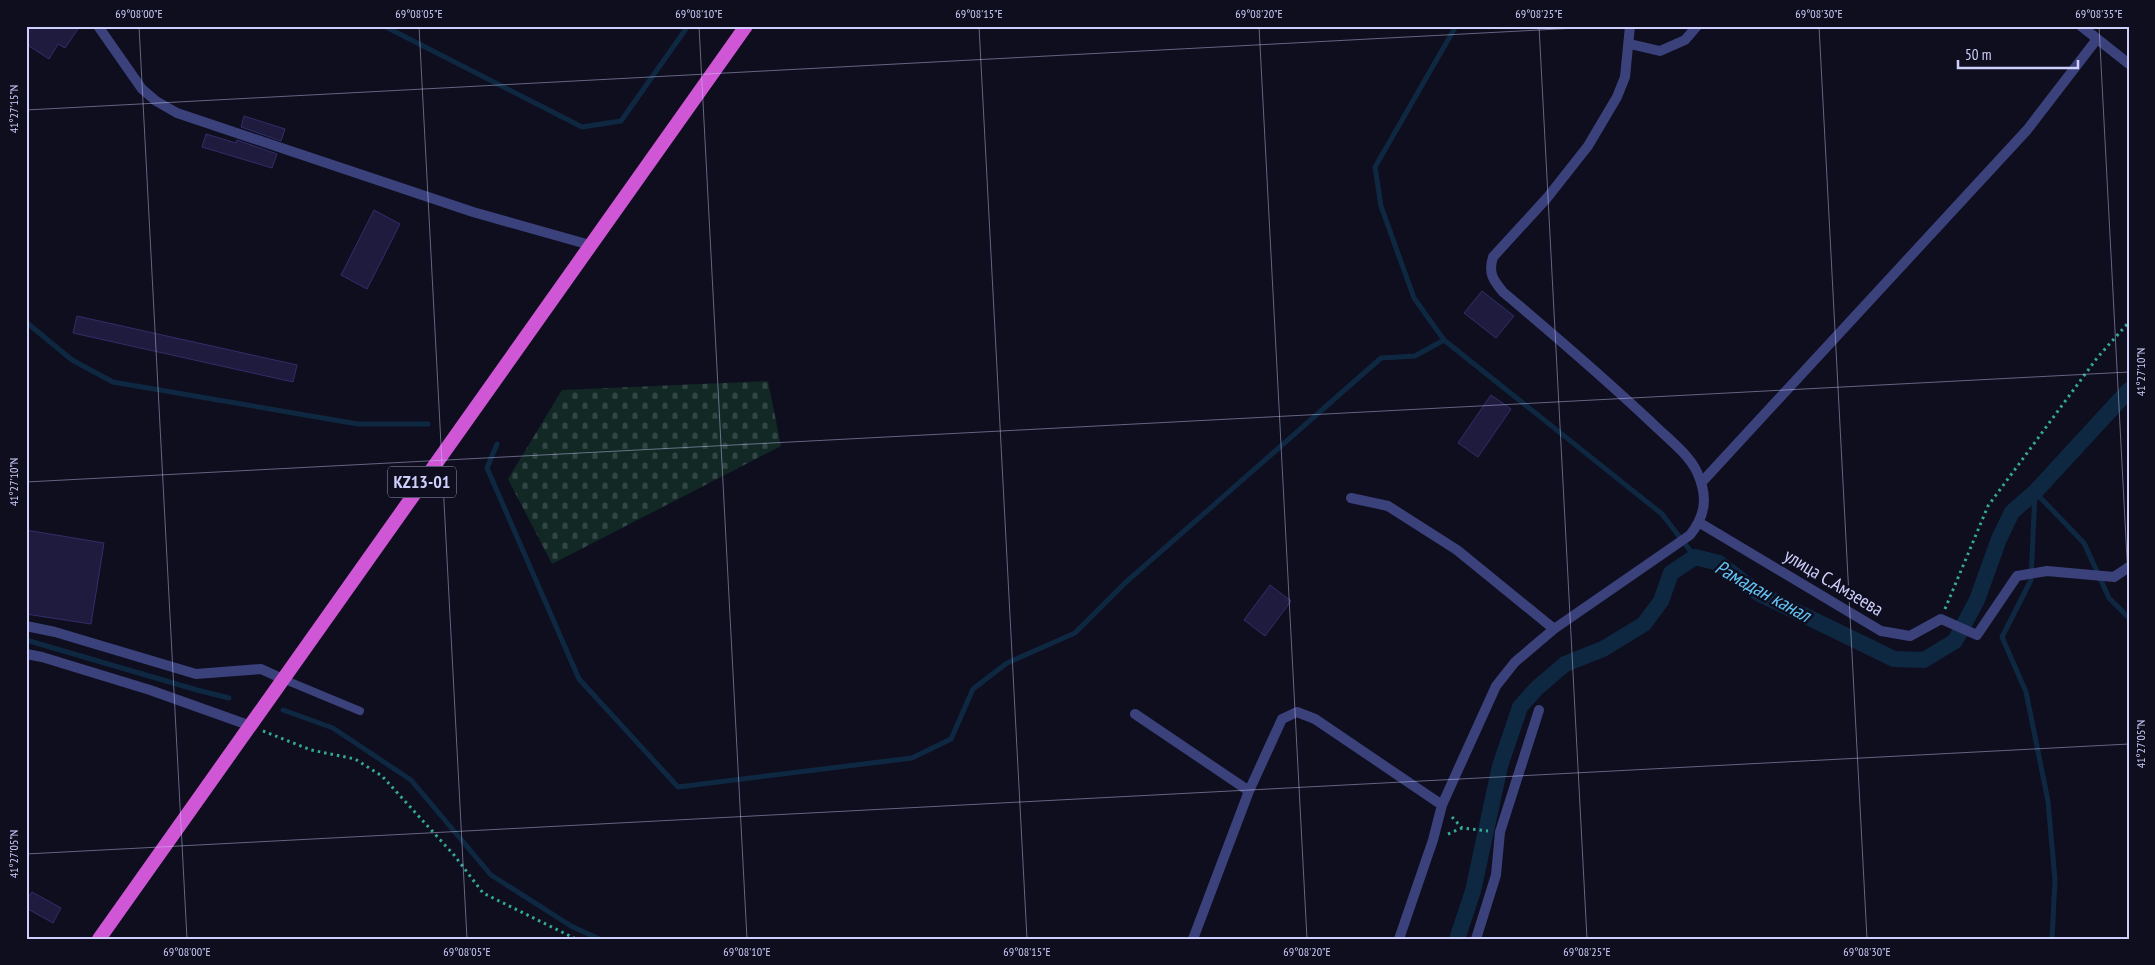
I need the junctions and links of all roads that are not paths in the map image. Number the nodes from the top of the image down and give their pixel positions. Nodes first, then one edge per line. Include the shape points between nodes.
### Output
1 (98, 26) edge
2 (746, 26) edge
3 (1630, 26) edge
4 (1697, 26) edge
5 (2082, 26) edge
6 (2097, 39) junction
7 (1630, 44) junction
8 (2129, 64) edge
9 (590, 245) junction
10 (1701, 483) junction
11 (1350, 498) dead end
12 (1700, 523) junction
13 (2129, 567) edge
14 (26, 626) edge
15 (1554, 629) junction
16 (26, 654) edge
17 (284, 679) junction
18 (1539, 710) dead end
19 (360, 712) dead end
20 (1135, 714) dead end
21 (251, 726) junction
22 (1249, 790) junction
23 (1442, 805) junction
24 (99, 939) edge
25 (1193, 939) edge
26 (1399, 939) edge
27 (1476, 939) edge

1 - 9 street via 142,89 177,112 473,212
2 - 9 highway, KZ13-01
3 - 7 street
4 - 7 street via 1685,40 1660,51
5 - 6 street
6 - 8 street
6 - 10 street via 2027,130
7 - 10 street via 1625,76 1617,97 1588,146 1547,198 1493,257 1490,268 1492,279 1503,292 1588,363 1682,452 1697,471
9 - 17 highway, KZ13-01
10 - 12 street via 1704,494
11 - 15 street via 1388,506 1457,550
12 - 13 street, улица С.Амзеева via 1881,631 1910,636 1941,619 1977,634 2017,576 2047,570 2114,577
12 - 15 street via 1690,535
14 - 17 street via 196,674 261,669
15 - 23 street via 1515,662 1496,686
16 - 21 street via 150,690
17 - 19 lane
17 - 21 highway, KZ13-01
18 - 27 street via 1500,832 1496,875
20 - 22 street
21 - 24 highway, KZ13-01
22 - 23 street via 1282,719 1297,712 1314,719
22 - 25 street
23 - 26 street

